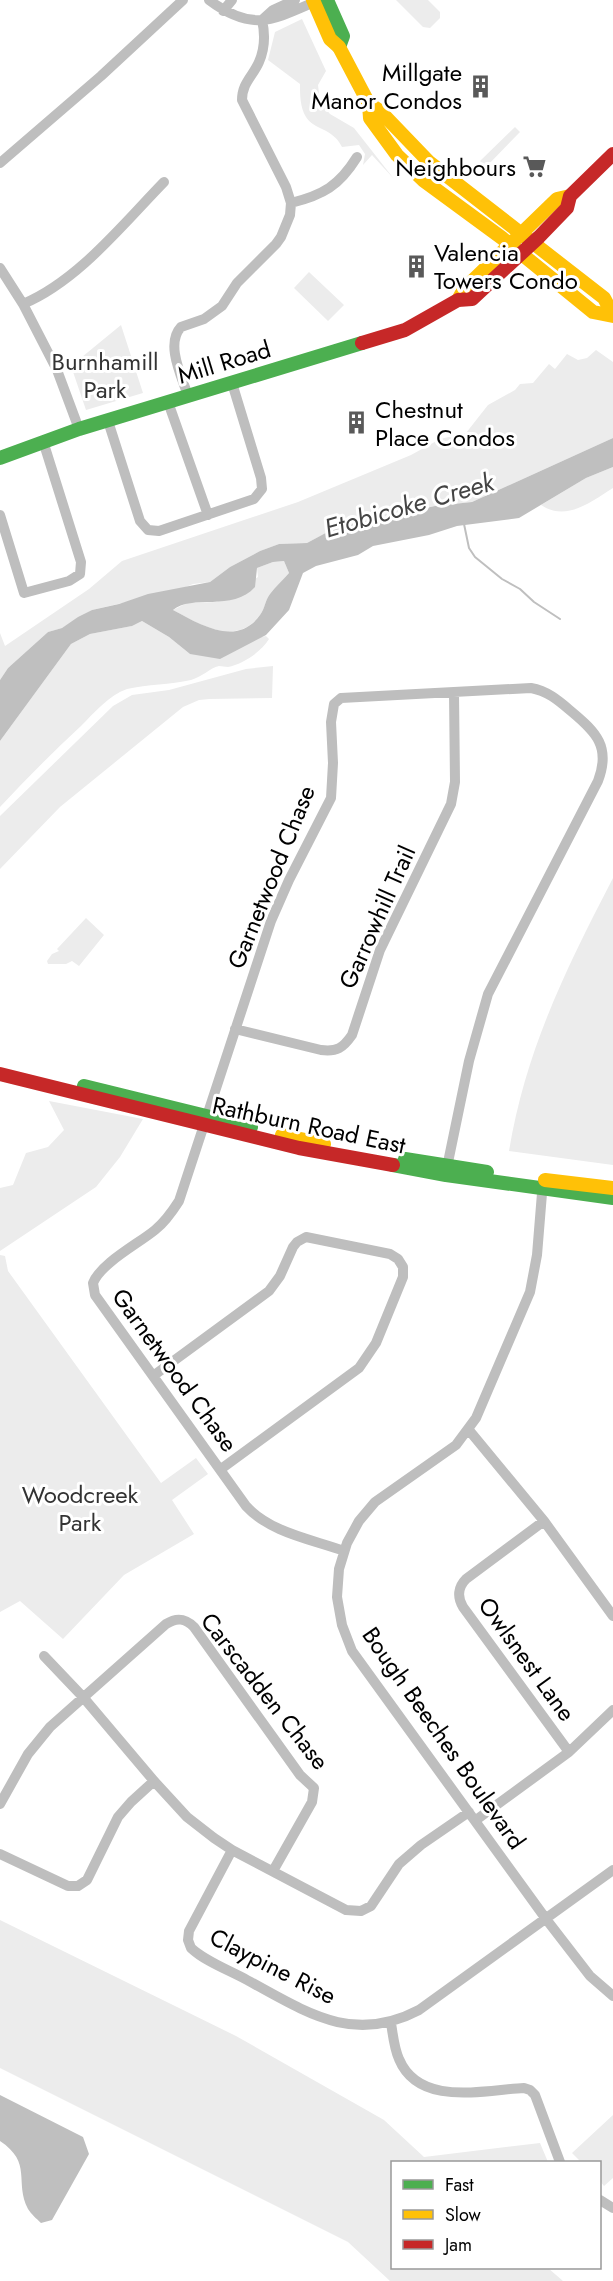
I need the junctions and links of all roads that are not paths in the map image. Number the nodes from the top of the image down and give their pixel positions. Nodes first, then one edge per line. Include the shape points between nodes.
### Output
1 (183, 0) edge
2 (209, 0) edge
3 (232, 0) edge
4 (295, 0) edge
5 (318, 1) edge
6 (223, 11) junction
7 (262, 20) junction
8 (369, 104) junction
9 (613, 153) edge
10 (357, 158) dead end
11 (0, 163) edge
12 (164, 182) dead end
13 (570, 196) junction
14 (291, 203) junction
15 (522, 233) junction
16 (534, 243) junction
17 (510, 244) junction
18 (522, 254) junction
19 (0, 268) edge
20 (458, 300) junction
21 (23, 304) junction
22 (613, 316) edge
23 (232, 383) junction
24 (188, 396) junction
25 (168, 402) junction
26 (108, 421) junction
27 (79, 429) junction
28 (43, 441) junction
29 (0, 458) edge
30 (0, 515) edge
31 (208, 515) junction
32 (454, 693) junction
33 (235, 1029) junction
34 (0, 1065) edge
35 (0, 1074) edge
36 (206, 1121) junction
37 (446, 1171) junction
38 (542, 1184) junction
39 (613, 1188) edge
40 (613, 1198) edge
41 (153, 1376) junction
42 (468, 1429) junction
43 (221, 1469) junction
44 (544, 1521) junction
45 (344, 1551) junction
46 (613, 1616) edge
47 (44, 1656) dead end
48 (83, 1697) junction
49 (613, 1710) edge
50 (569, 1752) junction
51 (154, 1781) junction
52 (0, 1804) edge
53 (472, 1816) junction
54 (232, 1850) junction
55 (0, 1854) edge
56 (613, 1869) edge
57 (273, 1871) junction
58 (546, 1919) junction
59 (613, 1996) edge
60 (391, 2023) junction
61 (559, 2161) edge

1 - 11 street
2 - 6 street
3 - 6 street
4 - 7 street
5 - 7 street via 278,19
5 - 8 street via 330,39 339,47
6 - 7 street via 247,20
7 - 14 street via 262,52 243,87 242,100
8 - 15 street via 429,162
8 - 17 street via 370,118 397,155 423,180
9 - 13 street, Mill Road
10 - 14 street via 333,186 314,197
12 - 21 street via 77,270
13 - 15 street, Mill Road via 557,199
13 - 16 street, Mill Road via 567,208
14 - 24 street via 281,237 237,283 222,306 178,331 175,348
15 - 16 street
15 - 17 street, Mill Road
16 - 18 street, Mill Road
16 - 22 street via 604,298
17 - 18 street
17 - 20 street, Mill Road via 464,289
18 - 20 street, Mill Road via 472,299
18 - 22 street via 593,312
19 - 21 street
20 - 23 street, Mill Road via 405,330
21 - 27 street via 57,370
23 - 24 street, Mill Road
23 - 31 street via 262,489 254,499
24 - 25 street, Mill Road
25 - 26 street, Mill Road
25 - 31 street
26 - 27 street, Mill Road
26 - 31 street via 140,521 148,530 159,531
27 - 28 street, Mill Road
28 - 29 street, Mill Road
28 - 30 street via 81,562 80,573 69,581 24,593
32 - 33 street, Garnetwood Chase via 341,698 334,704 330,798 272,921
32 - 33 street, Garrowhill Trail via 455,782 451,804 380,950 352,1035 344,1047 333,1052
32 - 37 street, Garnetwood Chase via 522,688 548,693 591,728 598,739 603,764 598,781 488,994 469,1061
33 - 36 street, Garnetwood Chase
34 - 36 street, Rathburn Road East
35 - 36 street, Rathburn Road East
36 - 37 street, Rathburn Road East via 299,1148
36 - 41 street, Garnetwood Chase via 172,1212 156,1230 102,1270 93,1283 95,1295
37 - 38 street, Rathburn Road East
38 - 39 street, Rathburn Road East
38 - 40 street, Rathburn Road East
38 - 42 street, Bough Beeches Boulevard via 530,1292
41 - 43 street, Garnetwood Chase
41 - 43 street via 263,1296 277,1281 292,1247 303,1238 390,1254 400,1262 404,1271 401,1282 376,1343 359,1368
42 - 44 street
42 - 45 street, Bough Beeches Boulevard via 456,1445 375,1502 359,1521
43 - 45 street, Garnetwood Chase via 246,1506 265,1523
44 - 46 street
44 - 50 street, Owlsnest Lane via 466,1579 459,1595 463,1607
45 - 53 street, Bough Beeches Boulevard via 337,1597 348,1642
47 - 48 street
48 - 51 street
48 - 52 street via 33,1747
48 - 57 street, Carscadden Chase via 166,1624 181,1619 191,1624 300,1775 314,1788 312,1802
49 - 50 street
50 - 53 street
51 - 54 street via 187,1816
51 - 55 street via 118,1817 87,1880 78,1886 68,1886
53 - 57 street via 421,1845 399,1864 376,1901 361,1911 342,1909
53 - 58 street, Bough Beeches Boulevard
54 - 57 street
54 - 60 street, Claypine Rise via 189,1930 192,1949 315,2015 345,2024
56 - 58 street, Claypine Rise
58 - 59 street, Bough Beeches Boulevard via 590,1976
58 - 60 street, Claypine Rise via 432,2001
60 - 61 street via 401,2064 426,2088 446,2092 530,2090

